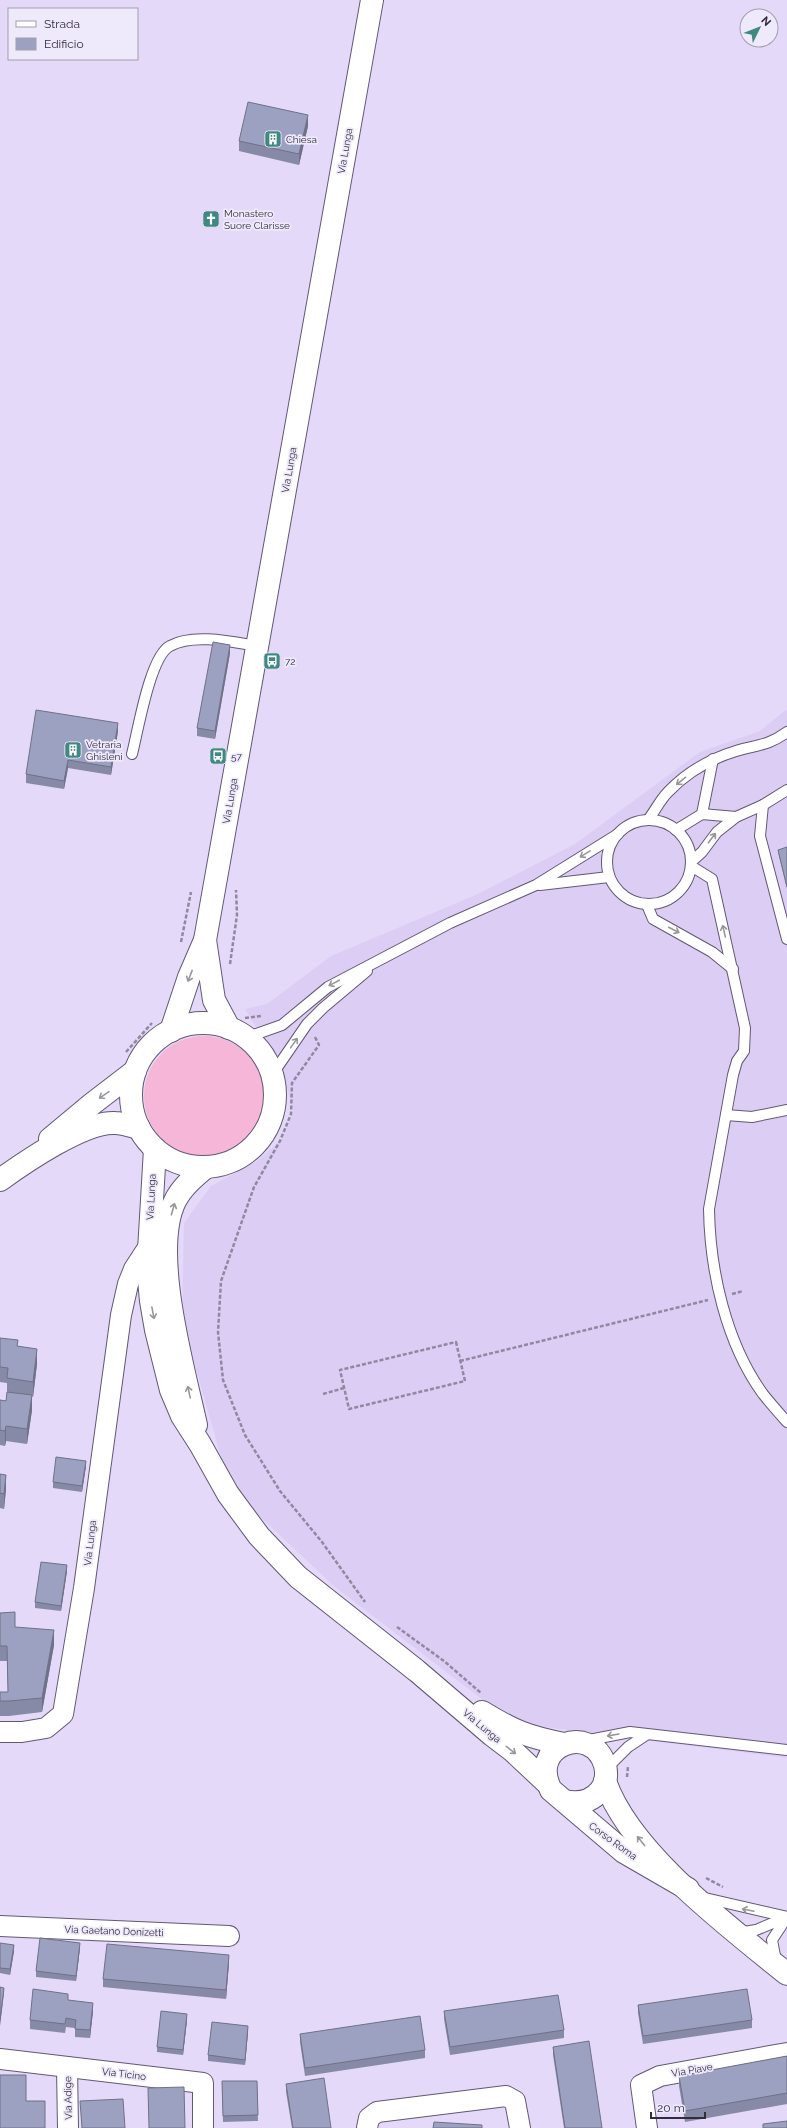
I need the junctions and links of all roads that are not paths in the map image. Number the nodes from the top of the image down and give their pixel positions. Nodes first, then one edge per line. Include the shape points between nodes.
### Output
1 (372, 0) edge
2 (257, 646) junction
3 (787, 732) edge
4 (132, 754) dead end
5 (713, 759) junction
6 (787, 790) edge
7 (763, 805) junction
8 (702, 814) junction
9 (736, 818) junction
10 (648, 820) junction
11 (676, 830) junction
12 (618, 834) junction
13 (691, 864) junction
14 (609, 876) junction
15 (536, 885) junction
16 (648, 905) junction
17 (787, 939) edge
18 (205, 940) junction
19 (381, 959) junction
20 (733, 969) junction
21 (239, 1028) junction
22 (171, 1031) junction
23 (135, 1071) junction
24 (272, 1075) junction
25 (787, 1110) edge
26 (726, 1114) junction
27 (139, 1128) junction
28 (155, 1149) junction
29 (25, 1162) junction
30 (206, 1168) junction
31 (0, 1180) edge
32 (149, 1246) junction
33 (150, 1292) junction
34 (124, 1303) junction
35 (787, 1422) edge
36 (200, 1444) junction
37 (417, 1671) junction
38 (0, 1732) edge
39 (646, 1735) junction
40 (572, 1743) junction
41 (787, 1744) edge
42 (776, 1748) junction
43 (787, 1750) edge
44 (606, 1775) junction
45 (546, 1782) junction
46 (564, 1801) junction
47 (693, 1885) junction
48 (787, 1917) edge
49 (0, 1926) edge
50 (737, 1934) junction
51 (229, 1936) dead end
52 (782, 1970) edge
53 (787, 2053) edge
54 (0, 2059) edge
55 (67, 2067) junction
56 (68, 2128) edge
57 (203, 2128) edge
58 (367, 2128) edge
59 (520, 2128) edge
60 (647, 2128) edge

1 - 2 street, Via Lunga
2 - 4 lane via 196,639 169,646 153,668
2 - 18 street, Via Lunga
3 - 5 lane via 762,746
5 - 8 lane
5 -> 10 lane via 683,778 667,793
6 - 7 lane
7 - 9 lane
7 - 17 lane via 760,836
8 - 9 lane
8 - 11 lane
13 -> 9 lane via 717,832
10 - 11 lane via 658,821
10 - 12 lane via 627,826
11 - 13 lane via 689,850
12 - 14 lane via 607,854
12 -> 15 lane
13 - 16 lane via 688,879 682,890 672,898
20 -> 13 lane via 712,879
14 - 15 lane
14 - 16 lane via 616,889 627,898
15 - 19 lane via 450,923
16 -> 20 lane via 653,919 712,952
18 - 21 street, Via Lunga via 214,1000
18 -> 22 street, Via Lunga via 189,977
19 -> 21 lane via 328,986 282,1025
24 -> 19 lane via 307,1024
20 - 26 lane via 745,1035 744,1051 732,1075
21 - 22 street, Via Lunga via 199,1024
21 - 24 street, Via Lunga via 259,1051
22 - 23 street, Via Lunga via 146,1051
23 - 27 street, Via Lunga via 131,1095
23 -> 29 street via 63,1127
24 - 30 street, Via Lunga via 275,1101 262,1137 235,1160
25 - 26 lane via 752,1117
26 - 35 lane via 709,1209 719,1297 743,1361 763,1394
27 - 28 street, Via Lunga
27 - 29 street via 114,1123 88,1128
28 - 30 street, Via Lunga via 167,1158 183,1164
28 - 32 street, Via Lunga
29 - 31 street
36 -> 30 street, Via Lunga via 170,1304 166,1256 169,1221 175,1202 193,1178
32 - 33 street, Via Lunga
32 - 34 street, Via Lunga via 134,1269
33 - 34 street via 142,1292
33 -> 36 street, Via Lunga via 156,1330 171,1390 182,1416
34 - 38 street, Via Lunga via 84,1588 62,1714 46,1728
36 - 37 street, Via Lunga via 228,1494 244,1516 298,1577
37 - 40 street, Via Lunga via 512,1730 534,1738
37 -> 45 street, Via Lunga via 512,1750
39 -> 40 lane via 630,1732
39 - 42 lane
39 - 44 lane via 628,1747
40 - 44 street, Corso Roma via 587,1744 598,1751
40 - 45 street via 552,1753 547,1762
41 - 42 lane
42 - 43 lane
44 - 46 street via 600,1791 592,1798 583,1802
47 -> 44 street, Corso Roma via 650,1851 625,1821 611,1798
45 - 46 street, Corso Roma
46 - 47 street, Corso Roma via 624,1852
48 -> 47 lane via 712,1901
47 - 50 street, Corso Roma
48 - 50 lane via 756,1930
48 - 52 lane via 772,1940
49 - 51 street, Via Gaetano Donizetti
50 - 52 street, Corso Roma
53 - 60 street, Via Piave via 660,2076 641,2085
54 - 55 street, Via Ticino
55 - 56 street, Via Adige
55 - 57 street, Via Ticino via 203,2083
58 - 59 street via 369,2118 377,2112 506,2096 515,2101

